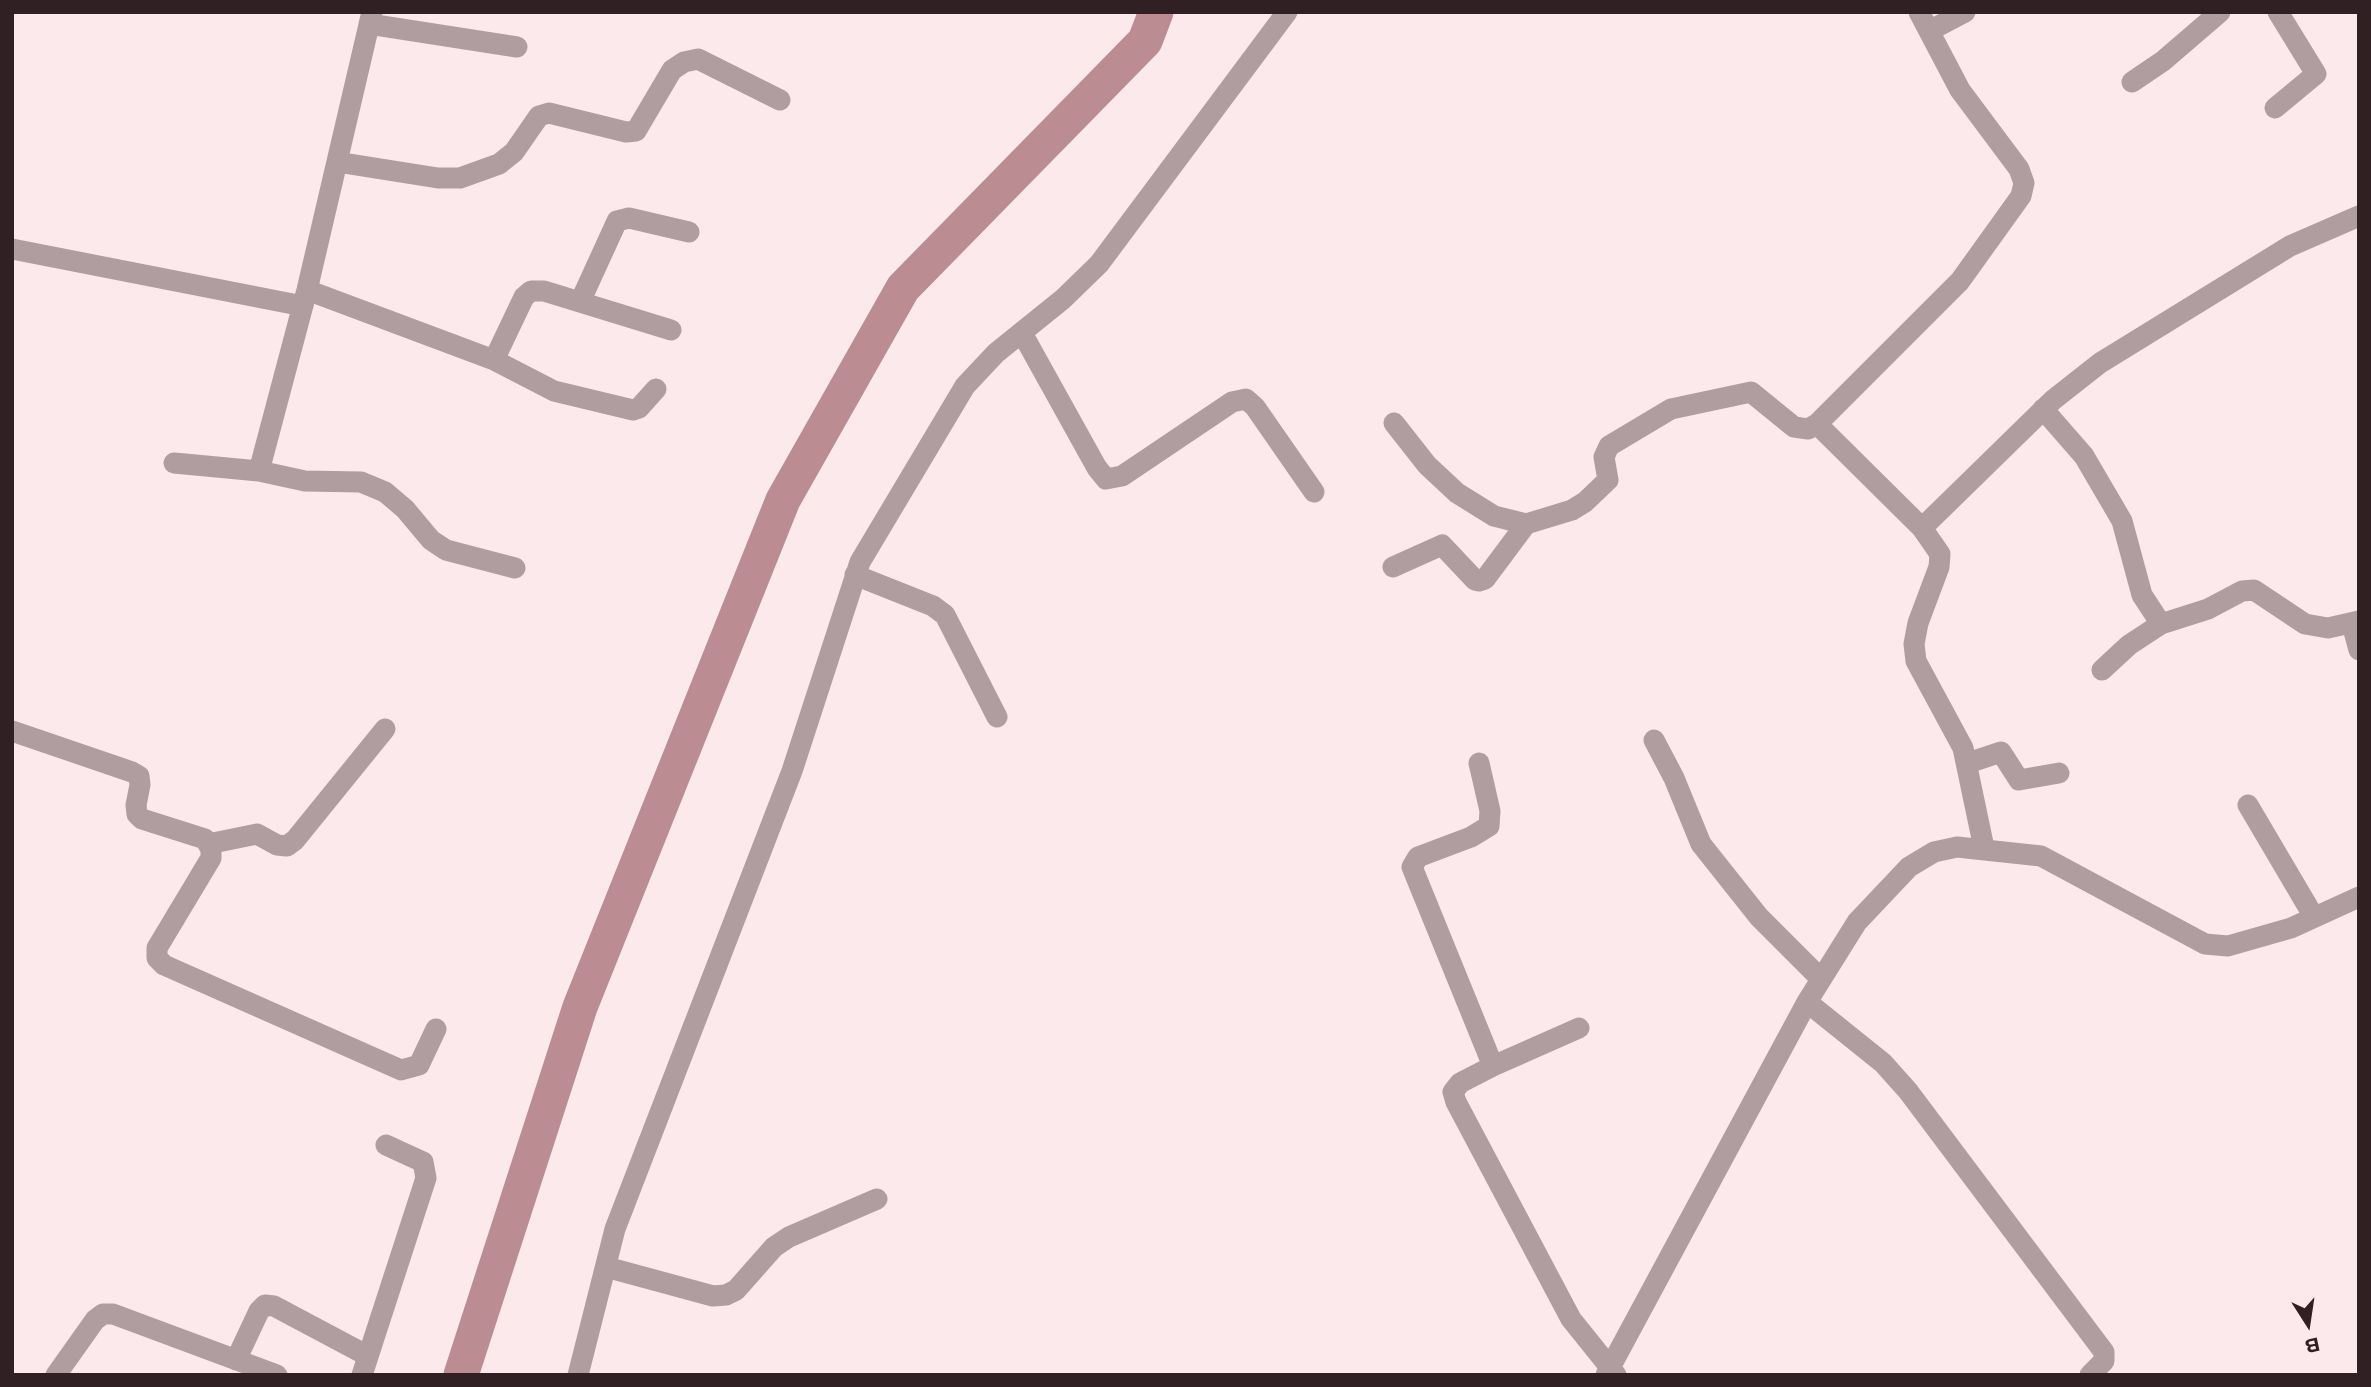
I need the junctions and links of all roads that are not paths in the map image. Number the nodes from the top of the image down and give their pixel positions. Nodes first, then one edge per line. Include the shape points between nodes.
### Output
1 (1287, 12) edge
2 (1965, 12) edge
3 (2220, 12) edge
4 (2278, 12) edge
5 (370, 18) edge
6 (1924, 22) edge
7 (517, 47) dead end
8 (2132, 82) dead end
9 (780, 100) dead end
10 (2275, 108) dead end
11 (337, 162) junction
12 (2359, 216) edge
13 (689, 232) dead end
14 (12, 249) edge
15 (305, 298) junction
16 (580, 302) junction
17 (671, 330) dead end
18 (1022, 333) junction
19 (494, 360) junction
20 (656, 389) dead end
21 (2043, 409) junction
22 (1394, 423) dead end
23 (1817, 424) junction
24 (174, 463) dead end
25 (259, 471) junction
26 (1314, 492) dead end
27 (1526, 524) junction
28 (1922, 528) junction
29 (1393, 567) dead end
30 (515, 568) dead end
31 (855, 575) junction
32 (2356, 622) edge
33 (2161, 624) junction
34 (2359, 650) edge
35 (2102, 670) dead end
36 (996, 717) dead end
37 (385, 729) dead end
38 (12, 731) edge
39 (1654, 740) dead end
40 (1479, 763) dead end
41 (1968, 763) junction
42 (2059, 773) dead end
43 (2248, 805) dead end
44 (208, 844) junction
45 (1984, 848) junction
46 (2359, 897) edge
47 (2314, 918) junction
48 (1821, 979) junction
49 (1810, 1004) junction
50 (1579, 1028) dead end
51 (436, 1029) dead end
52 (1493, 1066) junction
53 (386, 1145) dead end
54 (877, 1199) dead end
55 (606, 1268) junction
56 (236, 1360) junction
57 (365, 1365) edge
58 (1611, 1372) edge
59 (57, 1375) edge
60 (277, 1375) edge
61 (578, 1375) edge
62 (2090, 1375) edge

1 - 18 street via 1099,264
2 - 6 street
3 - 8 street
4 - 10 street via 2316,74
5 - 7 street
5 - 11 street
6 - 23 street via 1960,90 2019,169 2024,183 2021,195 1960,281
9 - 11 street via 698,59 672,70 636,131 549,113 530,125 507,158 460,178
11 - 15 street
12 - 21 street via 2290,246 2100,363
13 - 16 street via 629,218 617,221
14 - 15 street
15 - 19 street
15 - 25 street
16 - 17 street
16 - 19 street via 531,291
18 - 26 street via 1107,479 1122,476 1232,402 1246,399
18 - 31 street via 965,386
19 - 20 street via 554,391 633,410
21 - 28 street
21 - 33 street via 2084,456 2122,521 2142,595
22 - 27 street via 1427,465 1457,493 1494,516
23 - 27 street via 1808,429 1794,427 1751,392 1671,409 1609,446 1604,457 1608,481 1585,502
23 - 28 street
24 - 25 street
25 - 30 street via 305,481 361,482 385,492 446,550
27 - 29 street via 1485,579 1475,580 1443,545
28 - 41 street via 1940,554 1918,623 1916,661 1956,730
31 - 36 street via 946,615
31 - 55 street via 792,771 615,1229
32 - 33 street via 2328,628 2305,624 2254,590
32 - 34 street
33 - 35 street
37 - 44 street via 287,846 257,834
38 - 44 street via 139,776 136,805 142,819 205,839
39 - 48 street via 1701,844 1750,907
40 - 52 street via 1489,825 1471,837 1418,856 1412,867
41 - 42 street via 2001,752 2019,780
41 - 45 street
43 - 47 street
44 - 51 street via 211,858 157,948 157,958 164,965 401,1070 419,1065
45 - 47 street via 2041,856 2206,944 2247,942
45 - 48 street via 1934,852 1909,867 1857,922
46 - 47 street
48 - 49 street
49 - 58 street
49 - 62 street via 1883,1063 1908,1091 2104,1352 2105,1361
50 - 52 street
52 - 58 street via 1460,1083 1453,1092 1456,1102 1572,1319
53 - 57 street via 423,1162 426,1178
54 - 55 street via 789,1237 726,1295 713,1296
55 - 61 street
56 - 57 street via 265,1305 274,1306
56 - 59 street via 103,1314
56 - 60 street

